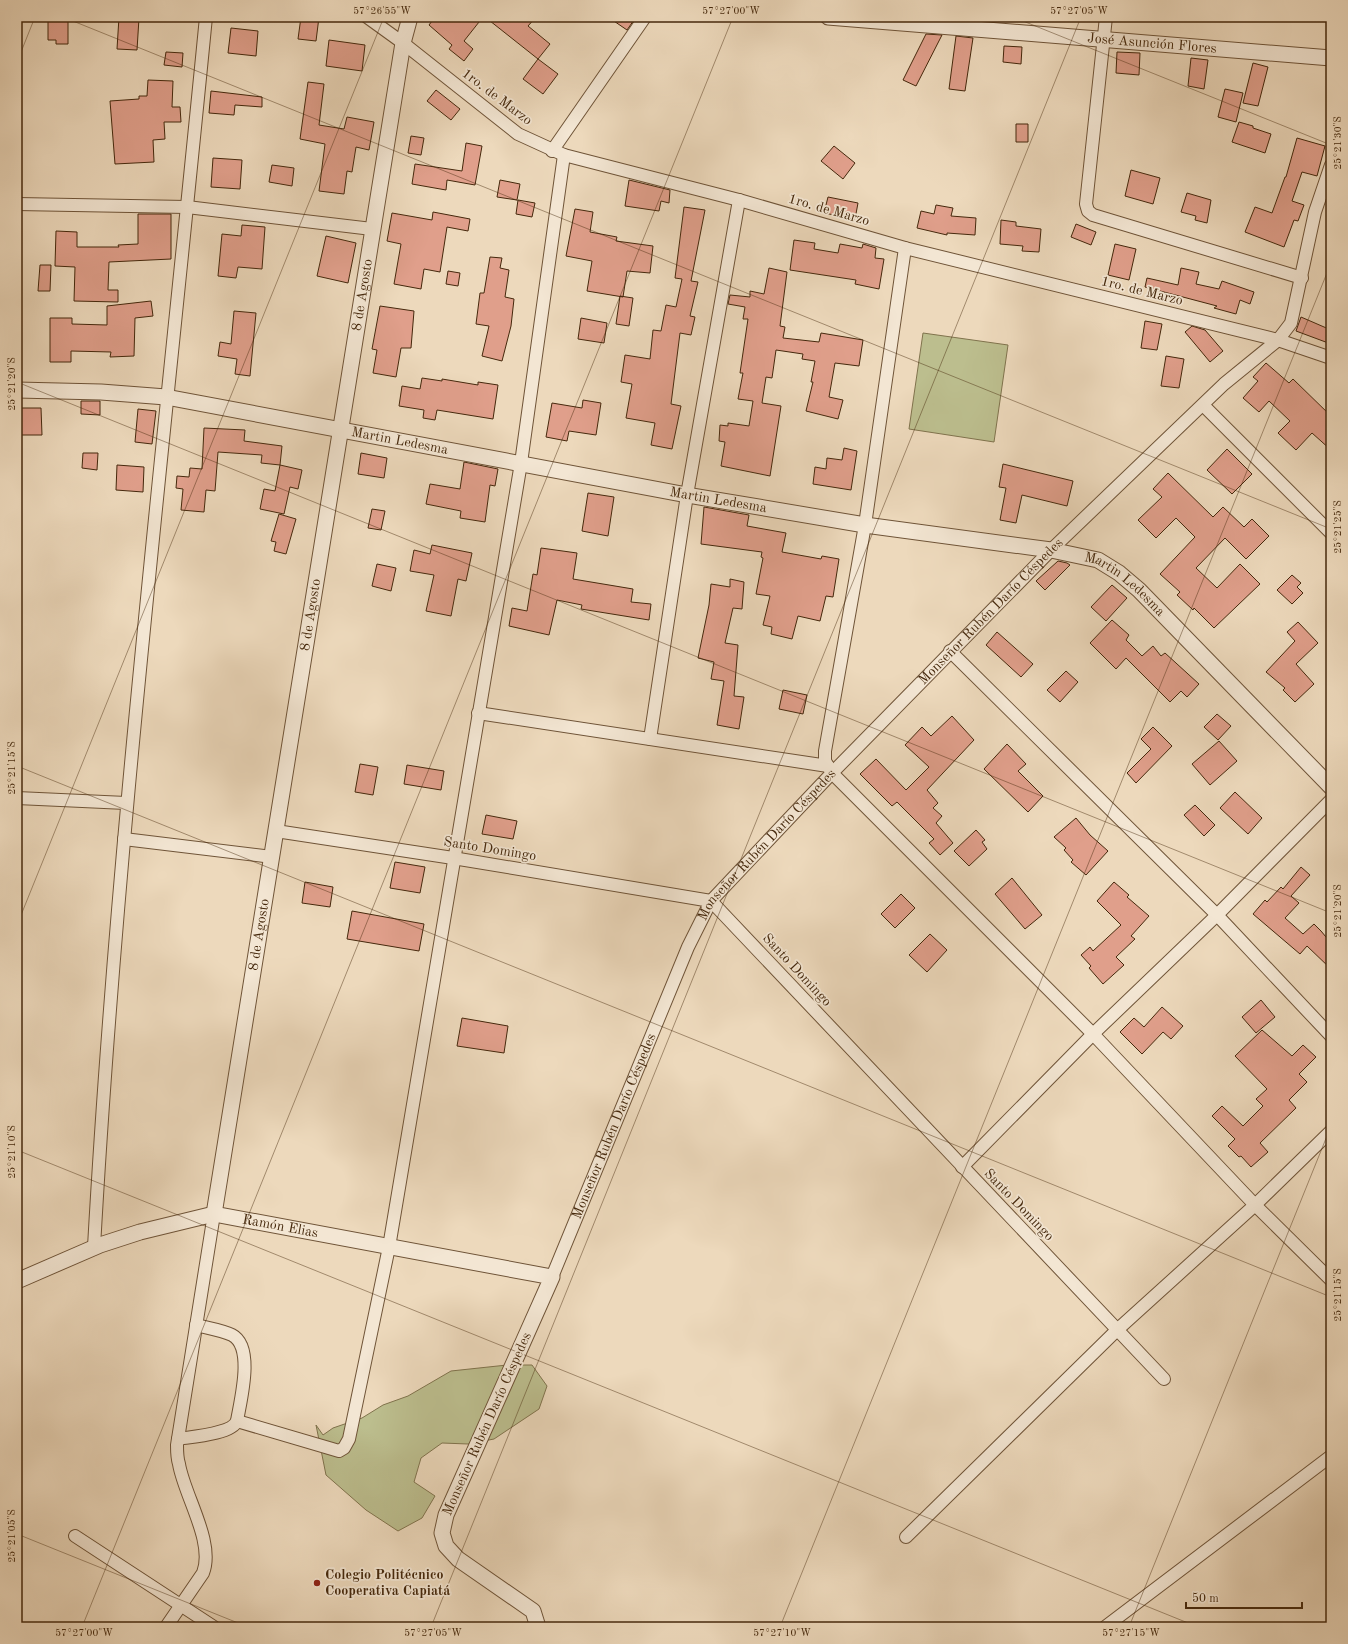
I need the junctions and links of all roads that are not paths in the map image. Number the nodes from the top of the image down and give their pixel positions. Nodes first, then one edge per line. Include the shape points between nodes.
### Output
1 (206, 17) edge
2 (367, 17) edge
3 (410, 17) edge
4 (645, 17) edge
5 (828, 17) edge
6 (1106, 17) edge
7 (1104, 40) junction
8 (403, 43) junction
9 (1331, 58) edge
10 (552, 151) junction
11 (564, 155) junction
12 (1331, 165) edge
13 (739, 200) junction
14 (17, 204) edge
15 (188, 207) junction
16 (372, 229) junction
17 (905, 248) junction
18 (1302, 278) junction
19 (1278, 340) junction
20 (1331, 358) edge
21 (17, 390) edge
22 (166, 397) junction
23 (1204, 405) junction
24 (340, 428) junction
25 (521, 463) junction
26 (687, 495) junction
27 (865, 526) junction
28 (1331, 533) edge
29 (1051, 550) junction
30 (950, 651) junction
31 (478, 713) junction
32 (650, 739) junction
33 (830, 769) junction
34 (1331, 787) edge
35 (17, 798) edge
36 (1331, 800) edge
37 (126, 803) junction
38 (276, 831) junction
39 (124, 839) junction
40 (272, 856) junction
41 (453, 858) junction
42 (711, 901) junction
43 (1217, 915) junction
44 (1092, 1034) junction
45 (1331, 1036) edge
46 (1331, 1131) edge
47 (962, 1167) junction
48 (1255, 1205) junction
49 (214, 1214) junction
50 (94, 1247) junction
51 (389, 1247) junction
52 (552, 1277) junction
53 (1331, 1280) edge
54 (17, 1281) edge
55 (196, 1325) junction
56 (1117, 1330) junction
57 (1164, 1379) dead end
58 (237, 1421) junction
59 (178, 1439) junction
60 (1331, 1456) edge
61 (75, 1536) dead end
62 (906, 1537) dead end
63 (179, 1606) junction
64 (166, 1627) edge
65 (214, 1627) edge
66 (538, 1627) edge
67 (1105, 1627) edge

1 - 15 street
2 - 8 street, 1ro. de Marzo
3 - 8 street, 8 de Agosto
4 - 10 street
5 - 7 street, José Asunción Flores
6 - 7 street
7 - 9 street, José Asunción Flores
7 - 18 street via 1086,204 1088,211 1093,215
8 - 10 street, 1ro. de Marzo via 518,134
8 - 16 street, 8 de Agosto
10 - 11 street, 1ro. de Marzo
11 - 13 street, 1ro. de Marzo
11 - 25 street
12 - 18 street, Monseñor Rubén Darío Céspedes via 1315,212
13 - 17 street, 1ro. de Marzo
13 - 26 street
14 - 15 street
15 - 16 street
15 - 22 street
16 - 24 street, 8 de Agosto
17 - 19 street, 1ro. de Marzo
17 - 27 street
18 - 19 street, Monseñor Rubén Darío Céspedes via 1291,323
19 - 20 street, 1ro. de Marzo
19 - 23 street, Monseñor Rubén Darío Céspedes via 1224,384
21 - 22 street, Martin Ledesma
22 - 24 street, Martin Ledesma
22 - 37 street
23 - 28 street
23 - 29 street, Monseñor Rubén Darío Céspedes
24 - 25 street, Martin Ledesma
24 - 38 street, 8 de Agosto
25 - 26 street, Martin Ledesma
25 - 31 street
26 - 27 street, Martin Ledesma
26 - 32 street
27 - 29 street, Martin Ledesma
27 - 33 street via 824,751 825,761
29 - 30 street, Monseñor Rubén Darío Céspedes
29 - 34 street, Martin Ledesma via 1098,560 1139,590
30 - 33 street, Monseñor Rubén Darío Céspedes
30 - 43 street
31 - 32 street
31 - 41 street
32 - 33 street
33 - 42 street, Monseñor Rubén Darío Céspedes
33 - 44 street
35 - 37 street
36 - 43 street
37 - 39 street
38 - 40 street, 8 de Agosto
38 - 41 street, Santo Domingo
39 - 40 street
39 - 50 street via 102,1102
40 - 49 street, 8 de Agosto
41 - 42 street, Santo Domingo
41 - 51 street
42 - 47 street, Santo Domingo
42 - 52 street, Monseñor Rubén Darío Céspedes via 688,947
43 - 44 street
43 - 45 street
44 - 47 street
44 - 48 street
46 - 48 street
47 - 56 street, Santo Domingo
48 - 53 street
48 - 56 street
49 - 50 street, Ramón Elias via 140,1232
49 - 51 street, Ramón Elias
49 - 55 street
50 - 54 street, Ramón Elias
51 - 52 street, Ramón Elias
51 - 58 street via 351,1432 344,1448 340,1452
52 - 66 street, Monseñor Rubén Darío Céspedes via 446,1515 442,1533 446,1546 458,1559 532,1611
55 - 58 street via 233,1335 241,1344 244,1355 244,1382
55 - 59 street
56 - 57 street, Santo Domingo
56 - 62 street
58 - 59 street via 234,1427
59 - 63 street via 179,1465 203,1536 205,1568
60 - 67 street
61 - 63 street
63 - 64 street
63 - 65 street

